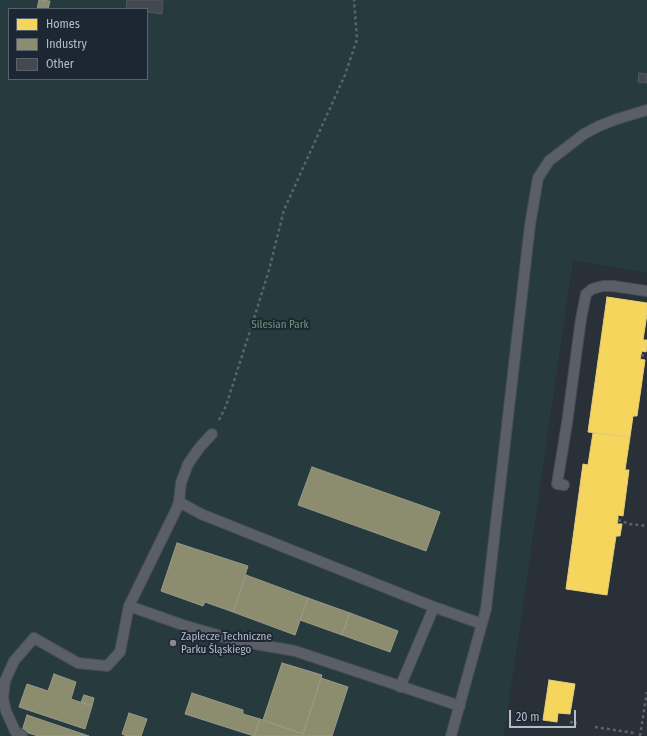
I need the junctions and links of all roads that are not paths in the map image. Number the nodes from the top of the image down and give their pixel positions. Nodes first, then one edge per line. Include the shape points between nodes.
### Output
1 (647, 110) edge
2 (647, 291) edge
3 (212, 434) road end
4 (564, 485) dead end
5 (179, 502) junction
6 (130, 606) junction
7 (434, 607) junction
8 (482, 624) junction
9 (400, 687) junction
10 (460, 706) junction
11 (22, 736) edge
12 (451, 736) edge

1 - 8 lane via 617,119 584,134 549,161 538,178 530,225 486,609
2 - 4 lane via 603,286 586,294 583,335 557,484
3 - 5 lane via 188,464 181,483
5 - 6 lane
5 - 7 lane via 201,514
6 - 9 lane via 238,641 295,651
6 - 11 lane via 120,652 106,666 78,663 34,638 14,661 5,682 3,698 15,731
7 - 8 lane
7 - 9 lane
8 - 10 lane
9 - 10 lane
10 - 12 lane

